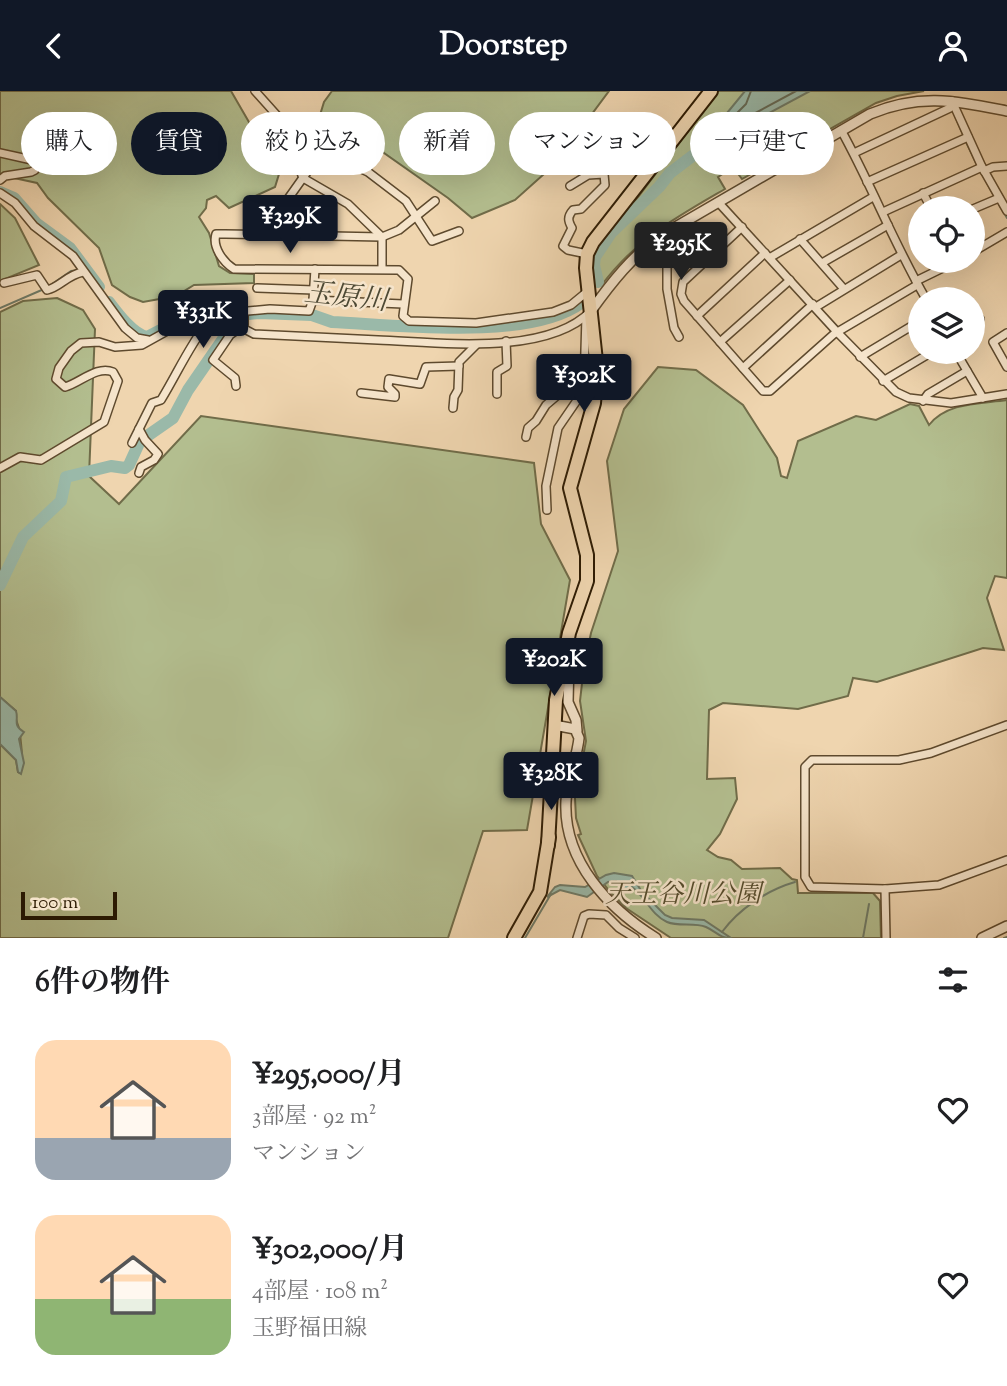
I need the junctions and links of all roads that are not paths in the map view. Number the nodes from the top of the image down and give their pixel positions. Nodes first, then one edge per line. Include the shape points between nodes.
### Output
1 (255, 91) edge
2 (711, 91) edge
3 (952, 100) junction
4 (1007, 111) edge
5 (841, 130) junction
6 (966, 138) junction
7 (0, 153) edge
8 (854, 153) junction
9 (1007, 166) edge
10 (981, 169) junction
11 (303, 179) junction
12 (0, 180) edge
13 (867, 182) junction
14 (570, 185) dead end
15 (0, 193) edge
16 (923, 193) junction
17 (924, 196) edge
18 (873, 197) junction
19 (997, 199) junction
20 (435, 201) dead end
21 (718, 202) junction
22 (985, 204) edge
23 (1007, 211) edge
24 (883, 212) junction
25 (416, 216) junction
26 (888, 225) junction
27 (742, 227) junction
28 (458, 231) dead end
29 (1007, 232) edge
30 (262, 234) junction
31 (663, 234) junction
32 (382, 237) junction
33 (800, 239) junction
34 (985, 245) edge
35 (587, 254) junction
36 (768, 255) junction
37 (901, 255) junction
38 (821, 264) junction
39 (315, 269) junction
40 (382, 269) junction
41 (83, 272) junction
42 (935, 273) edge
43 (790, 280) junction
44 (4, 283) dead end
45 (917, 283) junction
46 (919, 287) edge
47 (257, 288) dead end
48 (844, 289) junction
49 (314, 290) junction
50 (588, 291) junction
51 (313, 300) junction
52 (403, 304) junction
53 (815, 306) junction
54 (244, 314) junction
55 (588, 314) junction
56 (698, 316) junction
57 (211, 319) junction
58 (237, 325) junction
59 (908, 328) edge
60 (838, 333) junction
61 (1007, 333) edge
62 (679, 337) dead end
63 (156, 338) junction
64 (506, 341) junction
65 (720, 342) junction
66 (477, 345) junction
67 (860, 357) junction
68 (912, 364) edge
69 (963, 364) edge
70 (459, 366) junction
71 (1007, 367) edge
72 (743, 368) junction
73 (967, 370) junction
74 (586, 371) junction
75 (883, 381) junction
76 (236, 386) dead end
77 (362, 393) dead end
78 (496, 394) dead end
79 (1007, 394) edge
80 (983, 398) junction
81 (923, 401) junction
82 (453, 408) dead end
83 (142, 435) junction
84 (526, 437) dead end
85 (132, 443) dead end
86 (0, 468) edge
87 (139, 473) dead end
88 (547, 510) dead end
89 (575, 617) junction
90 (569, 661) junction
91 (1007, 725) edge
92 (558, 726) junction
93 (578, 731) junction
94 (1007, 860) edge
95 (885, 889) junction
96 (615, 908) junction
97 (607, 915) junction
98 (1007, 926) edge
99 (619, 928) junction
100 (514, 938) edge
101 (577, 938) edge
102 (615, 938) edge
103 (635, 938) edge
104 (655, 938) edge
105 (886, 938) edge
106 (982, 938) edge

1 - 11 street via 282,121
2 - 35 main road
3 - 4 street
3 - 5 street via 904,102
3 - 6 street
3 - 8 street via 950,109
5 - 8 street
5 - 21 street
6 - 10 street
6 - 13 street
7 - 12 street via 37,165 31,172
8 - 13 street
9 - 10 street
10 - 16 street
10 - 19 street
11 - 25 street via 322,151 368,172 406,201
11 - 30 street
11 - 32 street via 348,204
13 - 18 street
14 - 35 street via 588,175 604,174 605,185 569,215 572,228 563,246
15 - 41 street via 74,256
16 - 17 street
16 - 24 street
18 - 24 street
18 - 33 street
19 - 22 street
19 - 23 street
20 - 25 street
21 - 27 street
21 - 31 street
24 - 26 street
25 - 28 street via 432,241
25 - 32 street
26 - 37 street
26 - 38 street
27 - 36 street
27 - 56 street via 683,282 684,301
29 - 34 street
30 - 32 street
30 - 39 street via 216,235 222,261 234,269
31 - 55 street via 637,255
31 - 62 street via 667,289
32 - 40 street
33 - 36 street
33 - 38 street
35 - 50 main road
36 - 43 street
36 - 56 street
37 - 45 street
37 - 48 street
38 - 48 street
39 - 40 street
39 - 49 street
40 - 52 street via 399,270 408,279
41 - 44 street via 71,274 51,290 37,275
41 - 63 street via 125,328 142,341
42 - 45 street
43 - 53 street
43 - 65 street
45 - 46 street
45 - 60 street
47 - 49 street
48 - 53 street
49 - 51 street
50 - 52 street via 553,312 476,323 409,321 402,316
50 - 55 main road
51 - 52 street
51 - 54 street via 309,311 270,309
53 - 60 street
53 - 72 street
54 - 57 street
54 - 58 street
55 - 64 street via 546,336
55 - 74 street
55 - 89 main road via 596,386 570,488 587,555 587,581
56 - 65 street
57 - 58 street
57 - 63 street via 178,325
57 - 83 street via 189,346 161,400 152,403
58 - 66 street via 254,334
58 - 76 street via 213,360 235,378
59 - 67 street
60 - 67 street
60 - 72 street via 770,391 763,390
61 - 71 street via 993,342
63 - 86 street via 142,345 115,347 88,341 76,346 56,379 65,387 105,369 113,372 117,385 104,422 41,460 20,457
64 - 66 street
64 - 78 street via 507,366 497,372
65 - 72 street
66 - 70 street via 461,358
67 - 75 street
68 - 75 street
69 - 73 street
70 - 77 street via 426,367 421,384 389,379 395,397
70 - 82 street
73 - 80 street
73 - 81 street
74 - 84 street via 540,411
74 - 88 street via 582,393 558,428 546,486
75 - 81 street via 909,398
79 - 80 street
80 - 81 street
83 - 85 street
83 - 87 street via 158,454
89 - 90 main road
89 - 92 main road
90 - 92 main road
90 - 93 street via 568,702
91 - 95 street via 913,757 812,760 805,767 808,884
92 - 93 street
92 - 100 main road via 540,892
93 - 96 street via 566,815 578,856
94 - 95 street via 939,885
95 - 105 street
96 - 97 street
96 - 104 street
97 - 99 street
97 - 101 street via 584,916
98 - 106 street
99 - 102 street
99 - 103 street

